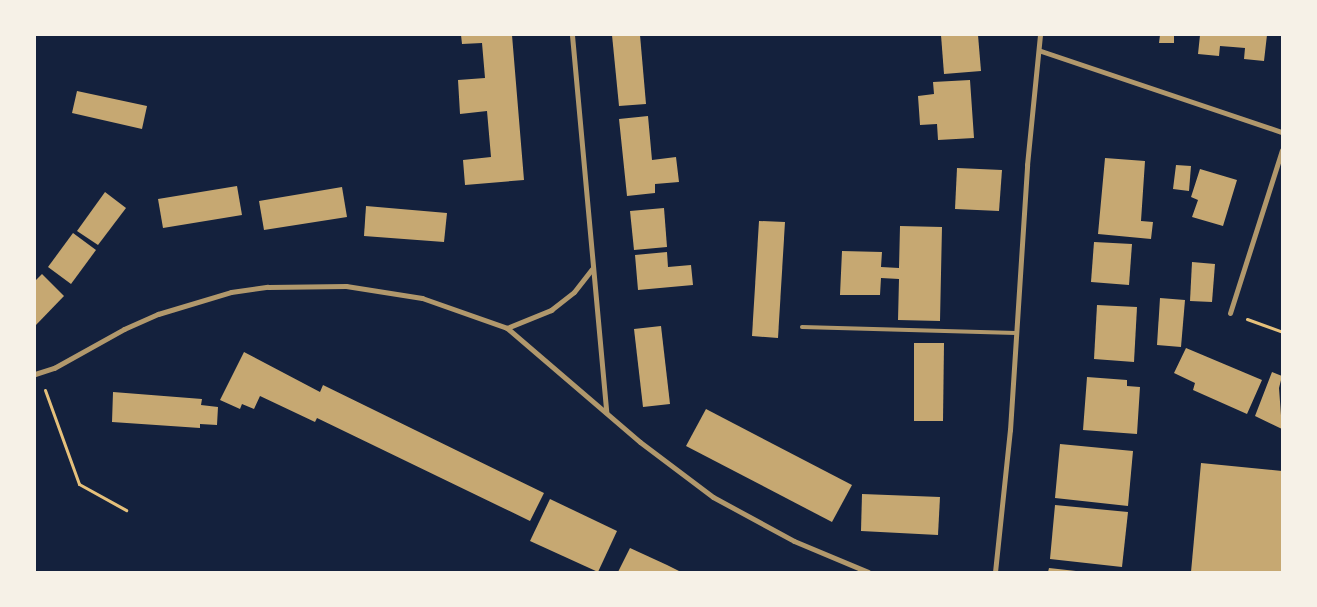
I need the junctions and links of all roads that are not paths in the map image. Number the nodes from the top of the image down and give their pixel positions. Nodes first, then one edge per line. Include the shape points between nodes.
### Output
1 (572, 35) edge
2 (1040, 35) edge
3 (1041, 51) junction
4 (1282, 132) edge
5 (1282, 150) edge
6 (592, 268) junction
7 (1230, 313) road end
8 (802, 327) dead end
9 (507, 328) junction
10 (1016, 333) junction
11 (37, 374) edge
12 (606, 412) junction
13 (868, 572) edge
14 (995, 572) edge

1 - 6 street
2 - 3 street
3 - 4 street
3 - 10 street via 1027,165
5 - 7 street
6 - 9 street via 574,292 551,310
6 - 12 street
8 - 10 lane
9 - 11 street via 460,309 384,290 336,285 268,287 194,301 158,314
9 - 12 street
10 - 14 street via 1010,430
12 - 13 street via 676,471 729,506 794,541

